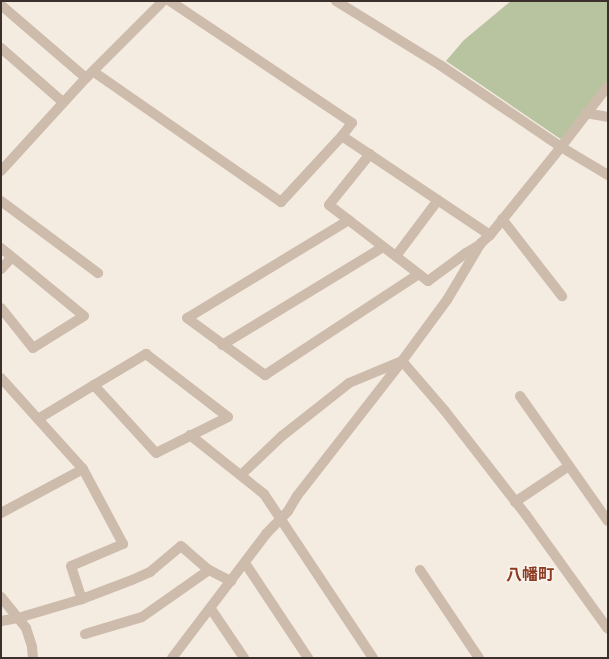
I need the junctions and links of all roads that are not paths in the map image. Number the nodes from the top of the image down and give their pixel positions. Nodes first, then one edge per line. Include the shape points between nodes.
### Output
1 (163, 1) edge
2 (170, 1) edge
3 (336, 1) edge
4 (3, 11) edge
5 (1, 48) edge
6 (90, 75) junction
7 (608, 86) edge
8 (63, 102) junction
9 (586, 113) junction
10 (608, 117) edge
11 (342, 136) junction
12 (561, 147) junction
13 (370, 154) junction
14 (1, 171) edge
15 (608, 175) edge
16 (438, 200) junction
17 (1, 201) edge
18 (502, 219) junction
19 (349, 220) junction
20 (490, 235) junction
21 (481, 243) junction
22 (383, 247) junction
23 (1, 248) edge
24 (396, 256) junction
25 (12, 257) junction
26 (1, 269) edge
27 (98, 272) dead end
28 (419, 274) junction
29 (562, 296) dead end
30 (1, 308) edge
31 (222, 345) junction
32 (402, 361) junction
33 (1, 378) edge
34 (94, 385) junction
35 (520, 396) dead end
36 (38, 419) junction
37 (190, 435) junction
38 (569, 466) junction
39 (83, 469) junction
40 (241, 475) junction
41 (515, 502) junction
42 (1, 513) edge
43 (282, 518) junction
44 (608, 521) edge
45 (245, 563) junction
46 (209, 570) junction
47 (420, 570) dead end
48 (231, 582) junction
49 (1, 597) edge
50 (82, 599) junction
51 (210, 609) junction
52 (18, 618) junction
53 (1, 621) edge
54 (608, 629) edge
55 (85, 634) dead end
56 (34, 658) edge
57 (172, 658) edge
58 (244, 658) edge
59 (308, 658) edge
60 (373, 658) edge
61 (479, 658) edge

1 - 6 street
2 - 11 street via 352,123
3 - 12 street via 440,65
4 - 6 street
5 - 8 street
6 - 8 street
6 - 11 street via 281,202
7 - 9 street
8 - 14 street
9 - 10 street
9 - 12 street
11 - 13 street
12 - 15 street
12 - 18 street
13 - 16 street
13 - 19 street via 329,205
16 - 20 street
16 - 24 street
17 - 27 street
18 - 20 street
18 - 29 street
19 - 22 street
19 - 31 street via 186,318
20 - 21 street
21 - 28 street via 428,281
21 - 32 street via 447,300
22 - 24 street
22 - 31 street
23 - 25 street
24 - 28 street
25 - 26 street
25 - 30 street via 84,316 33,348
28 - 31 street via 265,375
32 - 40 street via 349,383 282,436
32 - 41 street via 445,411
32 - 43 street via 313,474
33 - 36 street
34 - 36 street
34 - 37 street via 156,453
34 - 37 street via 146,354 228,416
35 - 38 street
36 - 39 street
37 - 40 street
38 - 41 street
38 - 44 street
39 - 42 street
39 - 50 street via 123,544 71,566
40 - 43 street via 264,494
41 - 54 street
43 - 45 street via 266,534
43 - 60 street
45 - 48 street
45 - 59 street
46 - 48 street
46 - 50 street via 181,546 150,572
46 - 55 street via 142,617
47 - 61 street
48 - 51 street
49 - 52 street
50 - 52 street
51 - 57 street
51 - 58 street
52 - 53 street
52 - 56 street via 26,628

